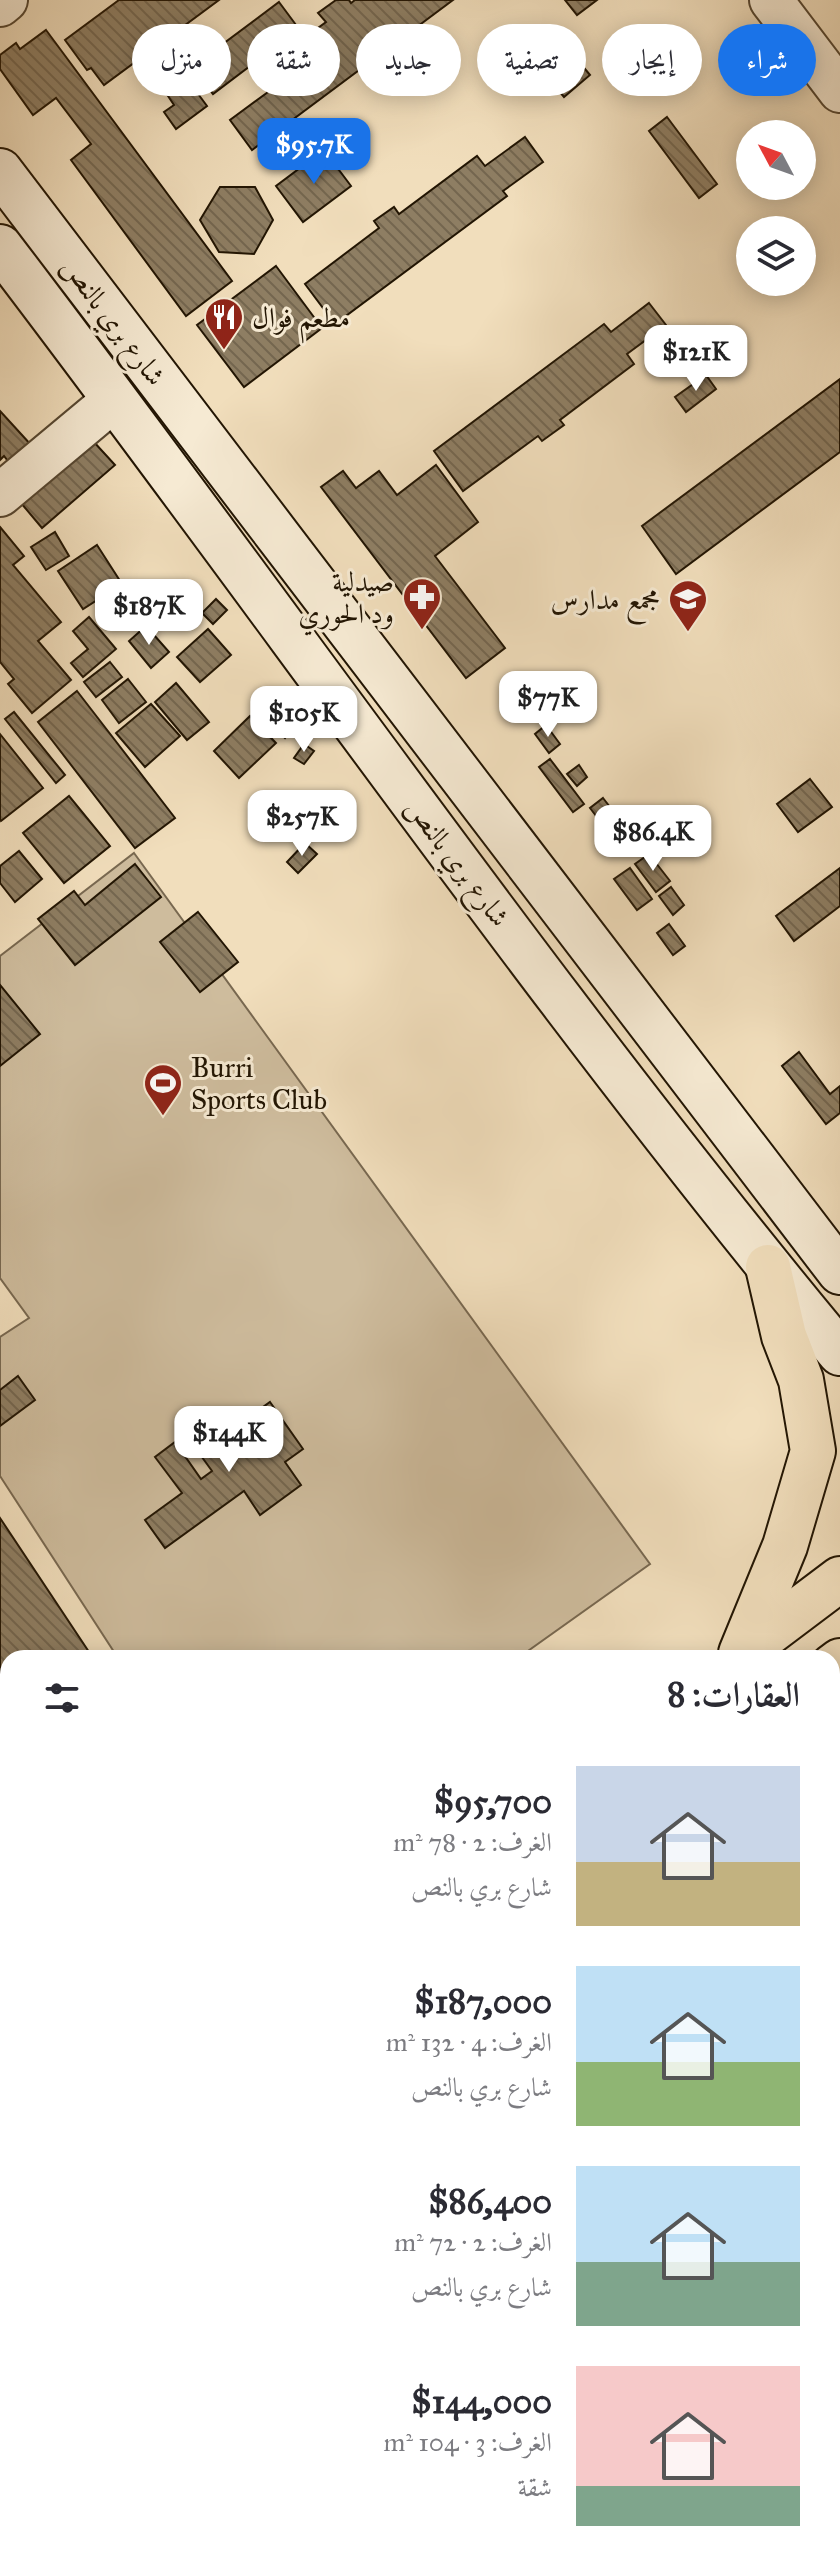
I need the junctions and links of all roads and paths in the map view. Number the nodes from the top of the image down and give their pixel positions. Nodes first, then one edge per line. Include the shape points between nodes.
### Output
1 (6, 0) edge
2 (771, 0) edge
3 (0, 5) edge
4 (840, 91) edge
5 (0, 171) edge
6 (0, 247) edge
7 (115, 399) junction
8 (0, 495) edge
9 (768, 1267) junction
10 (840, 1272) edge
11 (840, 1353) edge
12 (840, 1579) edge
13 (740, 1650) edge
14 (745, 1650) edge

1 - 3 street
2 - 4 street
5 - 10 main road, شارع بري بالنص
6 - 7 main road, شارع بري بالنص
7 - 8 street
7 - 9 main road, شارع بري بالنص via 423,817
9 - 11 main road, شارع بري بالنص
9 - 13 main road via 801,1380 813,1451 785,1546
12 - 14 main road

